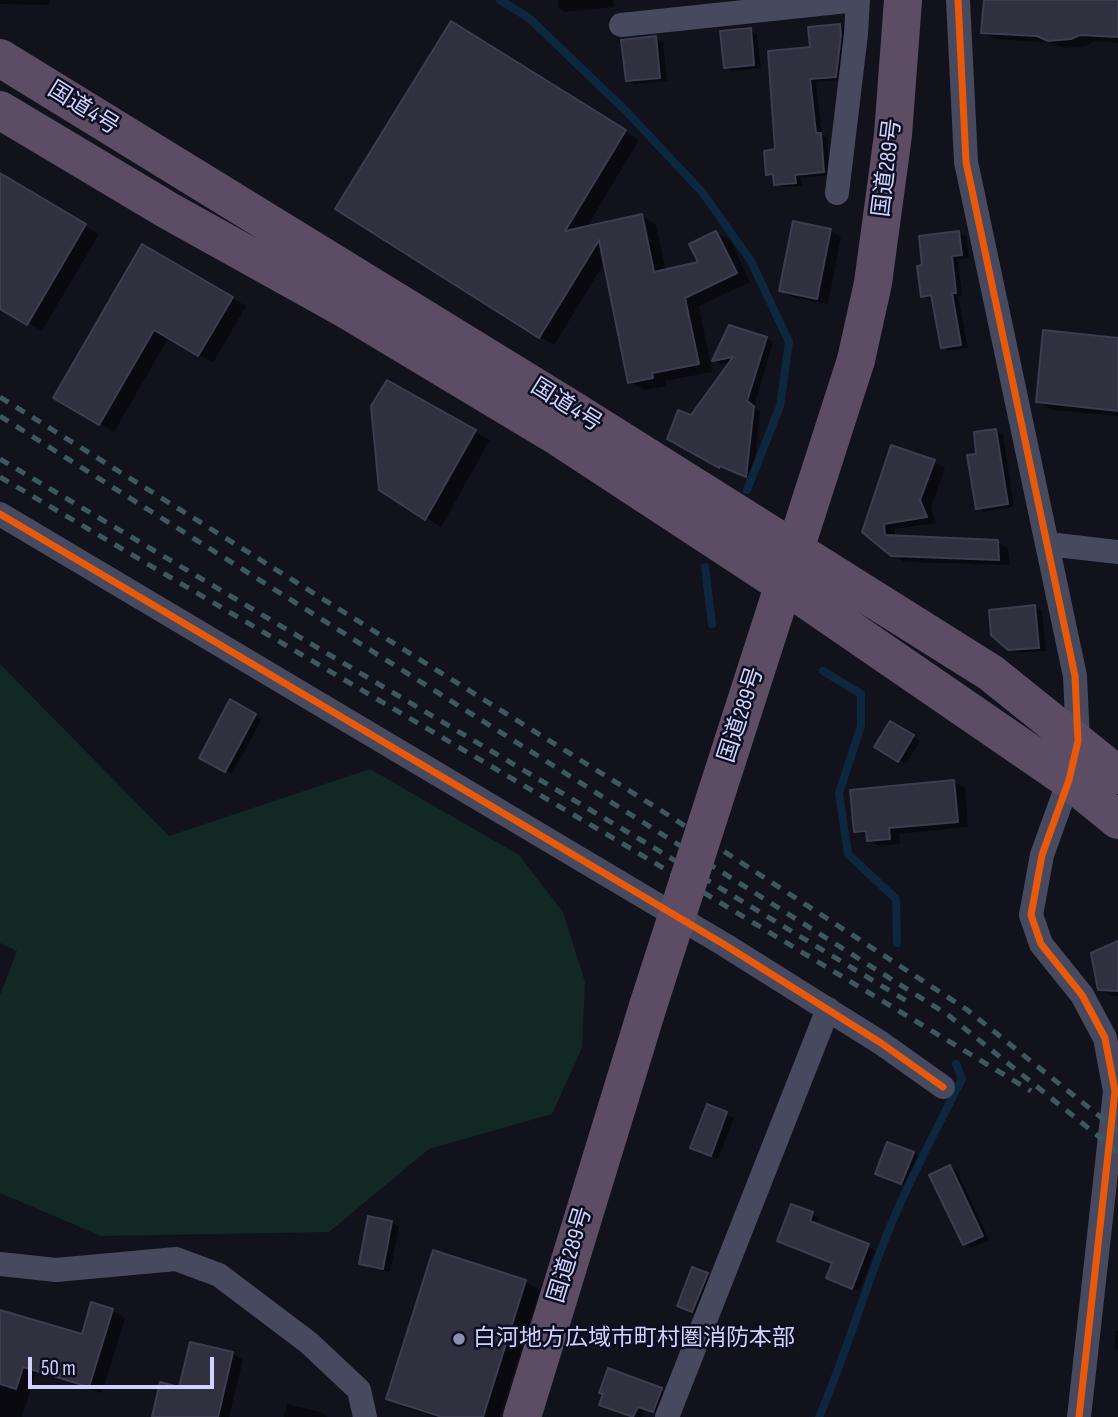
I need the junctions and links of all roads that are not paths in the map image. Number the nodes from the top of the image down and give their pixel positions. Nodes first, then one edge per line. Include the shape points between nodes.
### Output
1 (858, 0) edge
2 (903, 0) edge
3 (958, 0) edge
4 (621, 25) dead end
5 (0, 58) edge
6 (0, 110) edge
7 (837, 193) dead end
8 (0, 514) edge
9 (1048, 544) junction
10 (1118, 552) edge
11 (1078, 741) junction
12 (1118, 775) edge
13 (1069, 780) junction
14 (1118, 820) edge
15 (828, 1009) junction
16 (943, 1087) dead end
17 (0, 1264) edge
18 (365, 1417) edge
19 (522, 1417) edge
20 (667, 1417) edge
21 (1079, 1417) edge

1 - 4 street
1 - 7 street
2 - 19 highway, 国道289号, bridge via 893,135 873,283 856,360 648,1006
3 - 9 street via 965,162
5 - 11 highway, 国道4号 via 571,408 991,673
6 - 13 highway, 国道4号 via 560,438
8 - 15 street
9 - 10 street
9 - 11 street via 1075,676
11 - 12 highway, 国道4号
11 - 13 street
13 - 14 highway, 国道4号
13 - 21 street via 1042,855 1031,915 1041,944 1082,995 1105,1038 1115,1091
15 - 16 street
15 - 20 street
17 - 18 street via 57,1270 176,1259 219,1275 309,1343 359,1390

